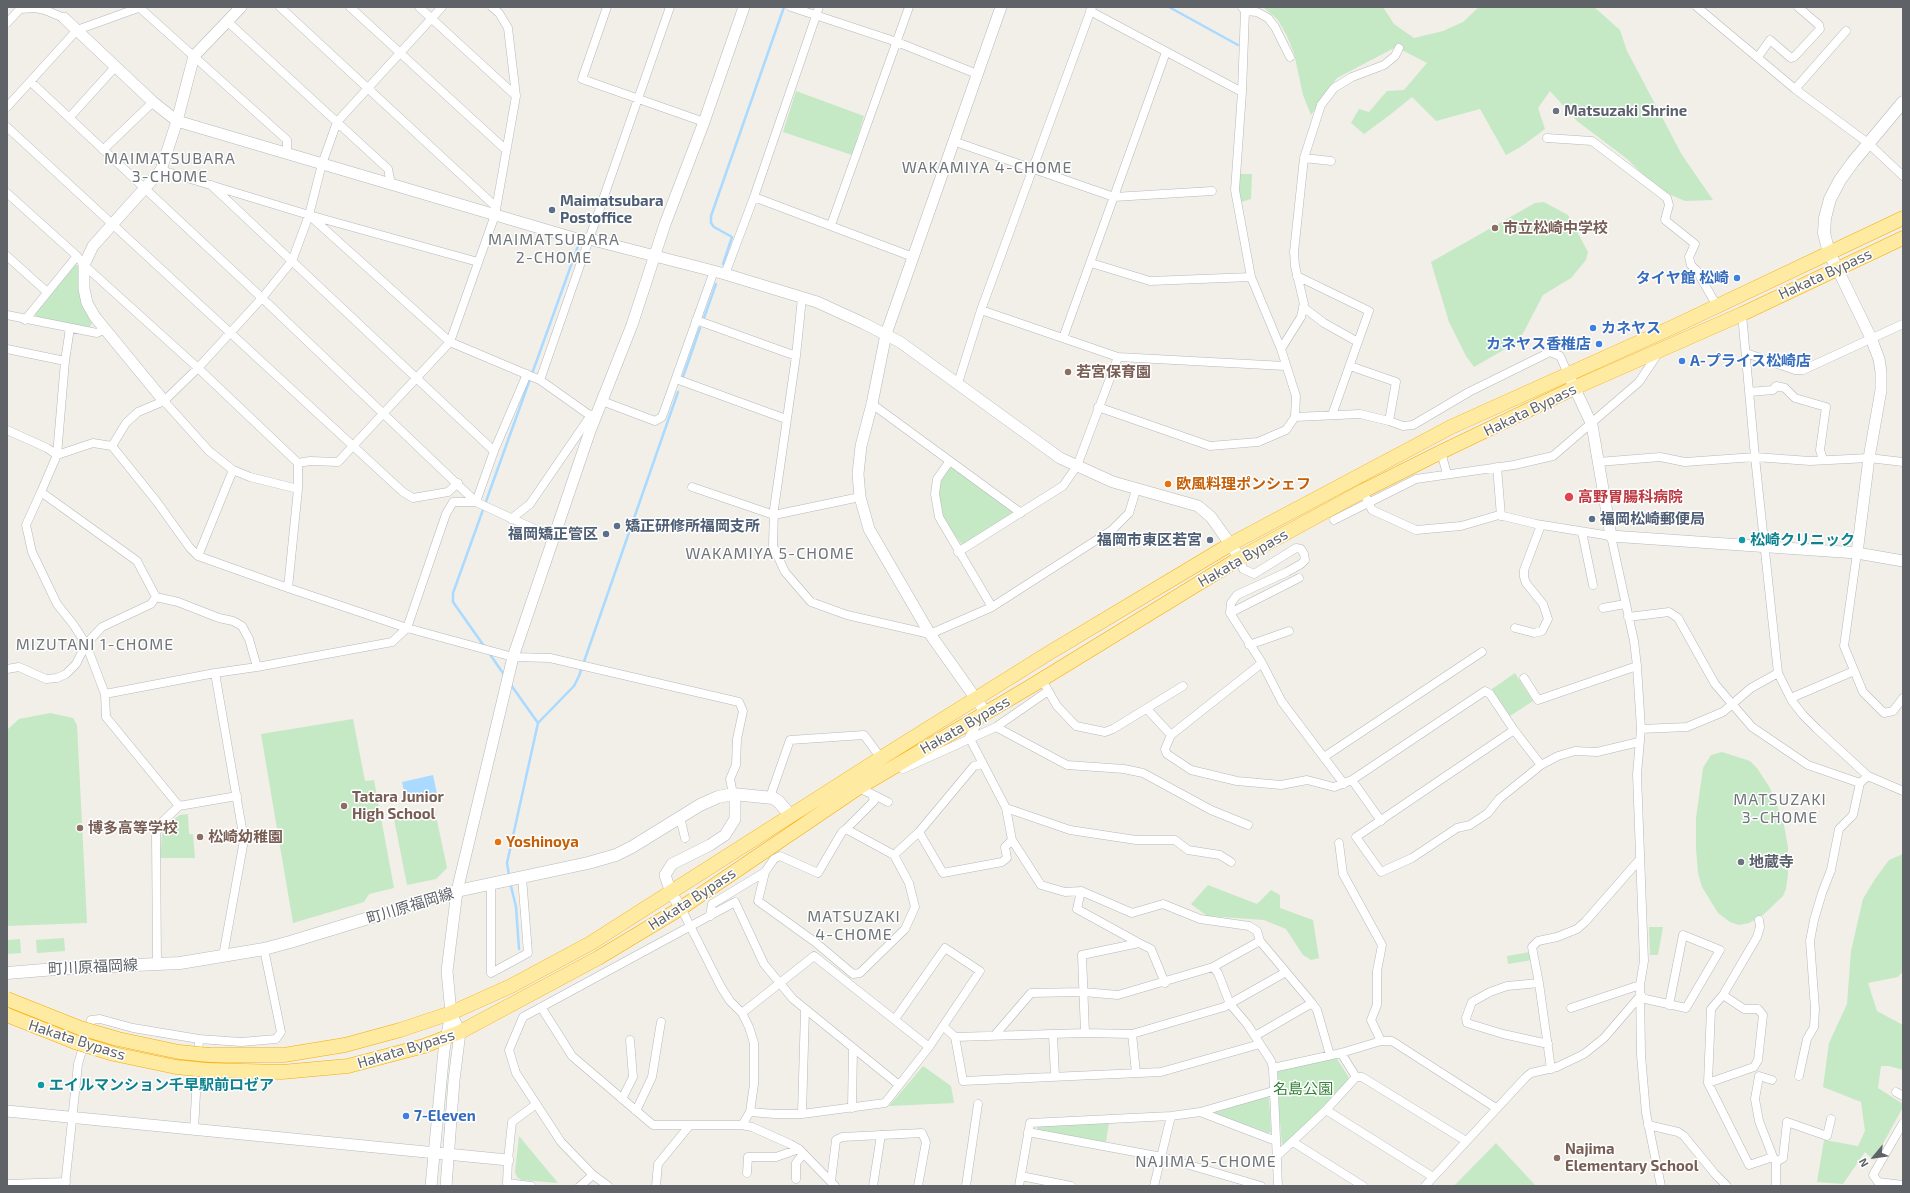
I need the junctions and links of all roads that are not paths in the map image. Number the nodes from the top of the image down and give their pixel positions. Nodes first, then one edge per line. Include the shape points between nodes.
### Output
1 (58, 7) edge
2 (140, 7) edge
3 (241, 7) edge
4 (280, 7) edge
5 (350, 7) edge
6 (419, 7) edge
7 (442, 7) edge
8 (492, 7) edge
9 (607, 7) edge
10 (670, 7) edge
11 (744, 7) edge
12 (791, 7) edge
13 (819, 7) edge
14 (909, 7) edge
15 (1001, 7) edge
16 (1697, 7) edge
17 (1798, 7) edge
18 (21, 8) edge
19 (1091, 9) edge
20 (1244, 9) edge
21 (816, 16) junction
22 (64, 18) junction
23 (431, 18) junction
24 (228, 22) junction
25 (7, 23) edge
26 (77, 30) junction
27 (1846, 31) dead end
28 (897, 42) junction
29 (1399, 48) dead end
30 (1166, 52) junction
31 (400, 53) junction
32 (194, 56) junction
33 (1290, 57) dead end
34 (1758, 57) junction
35 (116, 66) junction
36 (977, 74) junction
37 (30, 82) junction
38 (1795, 89) junction
39 (368, 90) junction
40 (1242, 92) junction
41 (516, 96) junction
42 (637, 99) junction
43 (153, 102) junction
44 (1903, 102) edge
45 (7, 107) edge
46 (70, 118) junction
47 (177, 121) junction
48 (337, 122) junction
49 (704, 122) junction
50 (7, 127) edge
51 (1547, 138) dead end
52 (953, 141) junction
53 (1868, 144) junction
54 (103, 150) junction
55 (506, 150) junction
56 (287, 153) junction
57 (1304, 158) junction
58 (1331, 161) dead end
59 (322, 164) junction
60 (1034, 169) junction
61 (161, 170) junction
62 (1903, 176) edge
63 (391, 184) junction
64 (211, 185) junction
65 (145, 188) junction
66 (1212, 191) dead end
67 (7, 193) edge
68 (754, 196) junction
69 (1114, 197) junction
70 (495, 211) junction
71 (309, 215) junction
72 (1903, 218) edge
73 (112, 225) junction
74 (832, 225) junction
75 (589, 238) junction
76 (1903, 238) edge
77 (1829, 253) junction
78 (655, 255) junction
79 (7, 256) edge
80 (913, 256) junction
81 (80, 261) junction
82 (292, 261) junction
83 (478, 262) junction
84 (1091, 263) junction
85 (1838, 268) junction
86 (719, 272) junction
87 (1297, 276) junction
88 (1251, 277) junction
89 (47, 292) junction
90 (262, 298) junction
91 (802, 298) junction
92 (1717, 306) junction
93 (1303, 308) junction
94 (981, 310) junction
95 (1742, 314) junction
96 (7, 315) edge
97 (25, 320) junction
98 (696, 320) junction
99 (1903, 324) edge
100 (70, 328) junction
101 (105, 328) junction
102 (231, 333) junction
103 (886, 334) junction
104 (1063, 338) junction
105 (1871, 338) junction
106 (450, 342) junction
107 (1358, 342) junction
108 (1662, 348) junction
109 (7, 349) edge
110 (1281, 349) junction
111 (1746, 353) junction
112 (796, 356) junction
113 (1118, 357) junction
114 (65, 361) junction
115 (1285, 366) junction
116 (1350, 366) junction
117 (198, 368) junction
118 (527, 374) junction
119 (1568, 374) junction
120 (416, 378) junction
121 (676, 379) junction
122 (540, 380) junction
123 (958, 383) junction
124 (1574, 388) junction
125 (1749, 392) junction
126 (164, 401) junction
127 (602, 401) junction
128 (872, 404) junction
129 (1098, 407) junction
130 (383, 413) junction
131 (1332, 415) junction
132 (593, 417) junction
133 (1295, 417) junction
134 (786, 419) junction
135 (1389, 421) junction
136 (1592, 425) junction
137 (7, 430) edge
138 (112, 446) junction
139 (353, 447) junction
140 (494, 451) junction
141 (1441, 452) junction
142 (57, 455) junction
143 (1755, 457) junction
144 (1869, 458) junction
145 (1823, 460) junction
146 (949, 462) junction
147 (1598, 462) junction
148 (1903, 462) edge
149 (298, 464) junction
150 (1077, 466) junction
151 (1497, 467) junction
152 (233, 470) junction
153 (1446, 474) junction
154 (458, 484) junction
155 (692, 487) dead end
156 (298, 489) junction
157 (1136, 490) junction
158 (41, 492) junction
159 (860, 497) junction
160 (1366, 497) junction
161 (476, 502) junction
162 (1021, 512) junction
163 (774, 514) junction
164 (1501, 516) junction
165 (511, 519) junction
166 (1334, 520) dead end
167 (1541, 525) junction
168 (1582, 532) junction
169 (1610, 536) junction
170 (554, 538) junction
171 (1231, 544) junction
172 (1765, 546) junction
173 (958, 552) junction
174 (1857, 553) junction
175 (198, 556) junction
176 (1240, 558) junction
177 (1903, 561) edge
178 (1299, 578) dead end
179 (1593, 585) dead end
180 (288, 588) junction
181 (156, 597) junction
182 (1625, 604) junction
183 (992, 607) junction
184 (1603, 608) dead end
185 (1230, 613) junction
186 (1628, 617) junction
187 (407, 628) junction
188 (1515, 628) dead end
189 (1289, 631) dead end
190 (930, 634) junction
191 (86, 644) junction
192 (1249, 645) junction
193 (1482, 652) dead end
194 (513, 657) junction
195 (1262, 663) junction
196 (1638, 666) junction
197 (257, 667) junction
198 (7, 669) edge
199 (1854, 671) junction
200 (215, 673) junction
201 (1778, 673) junction
202 (1524, 678) dead end
203 (1045, 685) junction
204 (1183, 686) dead end
205 (105, 694) junction
206 (1791, 698) junction
207 (1903, 698) edge
208 (976, 699) junction
209 (1732, 705) junction
210 (1147, 708) junction
211 (986, 712) junction
212 (996, 727) junction
213 (1641, 729) junction
214 (1514, 730) junction
215 (1171, 735) junction
216 (969, 737) junction
217 (1639, 742) junction
218 (1324, 757) junction
219 (881, 758) junction
220 (982, 764) junction
221 (1540, 765) junction
222 (901, 770) dead end
223 (1868, 776) junction
224 (1352, 780) junction
225 (1860, 783) junction
226 (1344, 784) junction
227 (858, 788) junction
228 (1903, 792) edge
229 (733, 794) junction
230 (872, 794) junction
231 (237, 796) junction
232 (770, 797) junction
233 (888, 802) dead end
234 (179, 806) junction
235 (1006, 808) junction
236 (790, 815) junction
237 (680, 818) junction
238 (1381, 821) junction
239 (1248, 825) dead end
240 (846, 829) junction
241 (919, 832) junction
242 (685, 838) dead end
243 (1012, 840) junction
244 (1339, 843) dead end
245 (894, 855) junction
246 (1640, 859) junction
247 (1231, 862) dead end
248 (766, 872) junction
249 (522, 877) junction
250 (491, 885) junction
251 (457, 891) junction
252 (1081, 891) junction
253 (671, 893) junction
254 (681, 908) junction
255 (710, 916) junction
256 (1759, 920) dead end
257 (691, 926) junction
258 (1260, 941) junction
259 (1139, 943) junction
260 (264, 949) junction
261 (223, 956) junction
262 (157, 964) junction
263 (1213, 967) junction
264 (1286, 972) junction
265 (7, 973) edge
266 (780, 982) junction
267 (1165, 983) junction
268 (1539, 983) junction
269 (1640, 985) junction
270 (1083, 992) junction
271 (1723, 995) junction
272 (1641, 996) junction
273 (7, 999) edge
274 (1312, 1003) junction
275 (1230, 1004) junction
276 (1669, 1004) junction
277 (541, 1007) junction
278 (1571, 1008) dead end
279 (805, 1010) junction
280 (452, 1013) junction
281 (742, 1013) junction
282 (7, 1015) edge
283 (895, 1019) junction
284 (661, 1022) dead end
285 (943, 1026) junction
286 (460, 1032) junction
287 (1085, 1033) junction
288 (1053, 1034) junction
289 (1132, 1034) junction
290 (994, 1036) junction
291 (955, 1037) junction
292 (445, 1038) junction
293 (199, 1039) junction
294 (630, 1040) dead end
295 (1258, 1040) junction
296 (1381, 1041) junction
297 (1548, 1044) junction
298 (929, 1046) junction
299 (853, 1048) junction
300 (1341, 1053) junction
301 (1330, 1055) junction
302 (1273, 1068) junction
303 (1551, 1069) junction
304 (1136, 1072) junction
305 (1055, 1076) junction
306 (1799, 1076) dead end
307 (1356, 1077) junction
308 (1772, 1080) dead end
309 (1708, 1083) junction
310 (899, 1085) junction
311 (1273, 1091) junction
312 (622, 1099) junction
313 (535, 1104) junction
314 (978, 1104) dead end
315 (852, 1108) junction
316 (1496, 1108) junction
317 (1326, 1110) junction
318 (7, 1111) edge
319 (636, 1111) junction
320 (750, 1112) junction
321 (1200, 1112) junction
322 (802, 1114) junction
323 (1171, 1116) junction
324 (72, 1118) junction
325 (1831, 1119) dead end
326 (1903, 1123) edge
327 (690, 1125) junction
328 (742, 1125) junction
329 (1648, 1125) junction
330 (194, 1130) junction
331 (1028, 1132) junction
332 (881, 1135) junction
333 (1276, 1140) junction
334 (1466, 1141) junction
335 (1293, 1142) junction
336 (801, 1151) junction
337 (434, 1153) junction
338 (449, 1154) junction
339 (1277, 1156) junction
340 (1162, 1157) junction
341 (1775, 1159) junction
342 (508, 1160) junction
343 (747, 1173) dead end
344 (593, 1175) junction
345 (1021, 1176) junction
346 (1433, 1176) junction
347 (796, 1179) dead end
348 (7, 1184) edge
349 (65, 1184) edge
350 (833, 1184) edge
351 (1903, 1185) edge
352 (430, 1186) edge
353 (446, 1186) edge
354 (531, 1186) edge
355 (580, 1186) edge
356 (608, 1186) edge
357 (656, 1186) edge
358 (873, 1186) edge
359 (918, 1186) edge
360 (966, 1186) edge
361 (1019, 1186) edge
362 (1071, 1186) edge
363 (1154, 1186) edge
364 (1261, 1186) edge
365 (1278, 1186) edge
366 (1363, 1186) edge
367 (1425, 1186) edge
368 (1661, 1186) edge
369 (1727, 1186) edge
370 (1776, 1186) edge

1 - 22 street
2 - 26 street
2 - 32 street
3 - 24 street
4 - 39 street
5 - 31 street
6 - 23 street
7 - 23 street
8 - 41 street via 508,28
9 - 42 street via 582,79
10 - 42 street
11 - 49 street
12 - 21 street
13 - 21 street
14 - 28 street
15 - 36 street
16 - 34 street
17 - 34 street via 1819,25 1820,29 1794,57 1791,58 1770,40
18 - 22 street via 35,8
18 - 25 street
19 - 30 street
19 - 60 street
20 - 33 street via 1268,18
20 - 40 street
21 - 28 street
21 - 68 street
22 - 26 street
23 - 31 street
23 - 41 street
24 - 32 street
24 - 48 street
26 - 35 street
26 - 37 street
27 - 38 street
28 - 36 street
28 - 74 street
29 - 57 street via 1395,56 1384,65 1352,77 1334,88 1321,105
30 - 40 street
30 - 69 street
31 - 39 street
31 - 55 street
32 - 47 street
32 - 56 street via 287,140
34 - 38 street
35 - 43 street
35 - 46 street
36 - 52 street
37 - 45 street
37 - 46 street
38 - 53 street
39 - 48 street
39 - 70 street
40 - 88 street via 1235,190
41 - 55 street
42 - 49 street
42 - 75 street
43 - 47 street
43 - 54 street
44 - 53 main road
46 - 54 street
47 - 56 street
47 - 61 street
48 - 59 street
48 - 63 street via 388,169
49 - 78 street
50 - 73 street
51 - 92 street via 1592,141 1668,198 1665,220 1695,244 1689,257 1691,266 1697,271
52 - 60 street
52 - 80 street
53 - 62 street
53 - 77 main road via 1840,180 1830,199 1824,233
54 - 65 street
55 - 70 street
56 - 59 street
57 - 58 street
57 - 87 street via 1294,252
59 - 63 street
59 - 71 street
60 - 69 street
60 - 94 street
61 - 64 street
61 - 65 street
63 - 70 street
64 - 71 street
64 - 82 street
65 - 73 street
65 - 90 street
66 - 69 street
67 - 81 street
68 - 74 street
68 - 86 street
69 - 84 street
70 - 75 street via 577,239
70 - 83 street
71 - 82 street
71 - 83 street
71 - 106 street
72 - 77 highway, Hakata Bypass
73 - 81 street
73 - 102 street
74 - 80 street
75 - 78 street
75 - 122 street
76 - 85 highway, Hakata Bypass
77 - 85 main road
77 - 92 highway, Hakata Bypass
78 - 86 street
78 - 127 street via 632,326
79 - 89 street
80 - 103 street
81 - 89 street
81 - 101 street via 87,303
81 - 117 street
82 - 90 street
82 - 120 street
83 - 106 street
84 - 88 street via 1150,281
84 - 104 street
85 - 95 highway, Hakata Bypass
85 - 105 street
86 - 91 street
86 - 98 street
87 - 93 street
87 - 107 street via 1369,311
88 - 110 street
89 - 97 street
90 - 102 street
90 - 130 street
91 - 103 street via 817,302
91 - 112 street
92 - 119 highway, Hakata Bypass
93 - 107 street
93 - 110 street via 1301,317
94 - 104 street
94 - 123 street
95 - 108 highway, Hakata Bypass
95 - 111 street
96 - 97 street
97 - 100 street
98 - 112 street
98 - 121 street
99 - 105 street
100 - 101 street via 97,333
100 - 114 street
101 - 126 street
102 - 117 street
102 - 139 street
103 - 123 street
103 - 128 street
104 - 113 street
105 - 111 street via 1803,370 1795,370
105 - 144 street via 1879,359 1881,390
106 - 118 street
106 - 120 street
107 - 116 street
108 - 124 highway, Hakata Bypass
108 - 136 street via 1639,382
109 - 114 street
110 - 115 street
111 - 125 street
112 - 134 street
113 - 115 street
113 - 129 street
114 - 142 street
115 - 133 street via 1296,396
116 - 131 street
116 - 135 street via 1396,382
117 - 126 street
117 - 149 street
118 - 122 street
118 - 140 street
119 - 124 street
119 - 135 street via 1560,356 1550,352 1469,392 1413,425 1403,426
119 - 171 highway, Hakata Bypass via 1451,428
120 - 130 street
120 - 140 street
121 - 127 street via 662,417 655,421
121 - 134 street
122 - 132 street
123 - 150 street via 1028,436 1060,458
124 - 136 street
124 - 141 highway, Hakata Bypass
125 - 143 street
125 - 145 street via 1773,390 1776,386 1785,388 1795,398 1826,406 1820,450
126 - 138 street via 138,412 126,423
126 - 152 street via 209,451
127 - 132 street
128 - 146 street
128 - 159 street via 860,446
129 - 133 street via 1210,446 1258,442 1286,430
129 - 150 street
130 - 139 street
130 - 154 street
131 - 133 street
131 - 135 street via 1360,414
132 - 165 street via 530,504
132 - 170 street
134 - 163 street
136 - 147 street
136 - 151 street via 1553,456
137 - 142 street
138 - 142 street via 93,443
138 - 175 street
139 - 149 street via 336,463 310,461
139 - 154 street via 413,498 448,492
140 - 161 street
141 - 153 street
141 - 160 highway, Hakata Bypass
142 - 158 street
143 - 145 street
143 - 147 street via 1685,462 1660,457
143 - 172 street
144 - 145 street
144 - 148 street
144 - 174 street
146 - 162 street
146 - 173 street via 937,478 935,494 939,517
147 - 169 street
149 - 156 street
150 - 157 street
150 - 162 street via 1063,486
151 - 153 street
151 - 164 street
152 - 156 street
152 - 175 street
153 - 160 street via 1416,479
154 - 161 street
155 - 163 street
156 - 180 street
157 - 171 street via 1198,506
157 - 183 street via 1129,513 1112,530
158 - 181 street via 137,561
158 - 191 street via 26,524 32,552 57,604
159 - 163 street
159 - 190 street via 869,529
160 - 164 street via 1372,510 1416,530 1461,526
160 - 166 street
160 - 176 highway, Hakata Bypass
161 - 165 street
161 - 187 street via 453,502 446,514
162 - 173 street
163 - 190 street via 774,546 785,572 811,602 847,615
164 - 167 street
165 - 170 street
167 - 168 street
167 - 188 street via 1524,570 1524,577 1543,604 1548,619 1542,631 1534,633
168 - 169 street
168 - 179 street
169 - 172 street
169 - 182 street
170 - 194 street
171 - 176 street
171 - 208 highway, Hakata Bypass
172 - 174 street
172 - 201 street
173 - 183 street
174 - 177 street
174 - 199 street via 1844,637 1844,646
175 - 180 street
176 - 185 street via 1244,569 1254,574 1296,548 1301,549 1305,560 1287,572 1237,595 1231,604
176 - 203 highway, Hakata Bypass
178 - 185 street
180 - 187 street
181 - 191 street via 151,604 102,626
181 - 197 street via 178,602 242,626 249,639
182 - 184 street
182 - 186 street
183 - 190 street
185 - 192 street
186 - 196 street
186 - 209 street via 1670,612 1678,618 1715,684
187 - 194 street
187 - 197 street via 392,642
189 - 192 street
190 - 208 street
191 - 198 street via 76,664 66,674 57,678 46,679 19,667
191 - 205 street
192 - 195 street
193 - 218 street
194 - 229 street via 550,658 739,702 743,711 737,739 736,765 730,779
194 - 251 street
195 - 215 street
195 - 218 street via 1282,702
196 - 202 street via 1538,700
196 - 213 street
197 - 200 street
199 - 206 street
199 - 207 street via 1863,692 1884,713 1893,711
200 - 205 street
200 - 231 street
201 - 206 street
201 - 209 street via 1751,688
203 - 210 street via 1057,706 1076,726 1105,732
203 - 211 highway, Hakata Bypass
203 - 212 street
204 - 210 street
205 - 234 street via 106,718
206 - 223 street via 1803,715
208 - 211 street
208 - 219 highway, Hakata Bypass
209 - 213 street via 1723,712 1687,727
209 - 225 street via 1752,727 1808,765
210 - 215 street
211 - 216 street via 974,726
211 - 227 highway, Hakata Bypass
212 - 216 street
212 - 239 street via 1067,765 1124,769 1143,774 1211,810
213 - 217 street
214 - 221 street
214 - 224 street via 1490,694 1485,691
214 - 238 street
215 - 226 street via 1165,749 1167,754 1191,770 1237,782 1282,785 1307,780 1334,787
216 - 220 street
216 - 222 street
217 - 221 street via 1598,752 1575,751
217 - 246 street via 1637,774
218 - 226 street
219 - 232 street via 864,735 790,740
219 - 236 highway, Hakata Bypass
220 - 235 street
220 - 241 street via 974,766
221 - 238 street via 1500,799 1488,813 1470,825 1457,828 1412,858 1381,872 1356,837
223 - 225 street
223 - 228 street
224 - 226 street
224 - 238 street
225 - 306 street via 1853,815 1839,829 1831,870 1814,920 1810,941 1814,1027 1808,1039
227 - 230 street
227 - 254 highway, Hakata Bypass
229 - 232 main road, 町川原福岡線
229 - 237 main road, 町川原福岡線 via 700,805
229 - 253 street via 735,819 725,835 672,864 664,875
230 - 233 street
230 - 240 street via 874,801
231 - 234 street
231 - 261 street via 244,840
232 - 236 main road via 778,800
234 - 262 street via 162,822 156,833
235 - 243 street
235 - 247 street via 1070,830 1136,840 1175,840 1188,850 1220,855
236 - 253 highway, Hakata Bypass
237 - 242 street
237 - 249 main road, 町川原福岡線 via 616,855
240 - 245 street
240 - 248 street via 818,873 780,856 774,859
241 - 243 street via 943,872 1002,862 1007,858 1006,848
241 - 245 street
243 - 252 street via 1042,885 1065,892
244 - 296 street via 1343,874 1382,945 1377,1005 1371,1020
245 - 248 street via 909,883 916,907 905,929 860,973 853,974 815,942 758,901
246 - 268 street via 1577,929 1534,944 1532,947
246 - 269 street via 1644,962
248 - 255 street via 712,904
249 - 250 main road, 町川原福岡線
249 - 250 street via 528,953 491,973
250 - 251 main road, 町川原福岡線
251 - 260 main road, 町川原福岡線 via 345,927
251 - 280 street via 447,971
252 - 258 street via 1132,913 1163,904 1200,919 1248,926 1257,931
252 - 259 street via 1077,909
253 - 254 street
253 - 280 highway, Hakata Bypass via 590,943 511,986
254 - 257 street
254 - 286 highway, Hakata Bypass via 598,958
255 - 257 street
255 - 266 street via 735,902 764,964
256 - 271 street via 1757,937
257 - 277 street
257 - 281 street via 722,987
258 - 263 street
258 - 264 street
259 - 267 street via 1151,949
259 - 270 street via 1082,956
260 - 261 main road, 町川原福岡線
260 - 293 street via 281,1032 276,1039 241,1042
261 - 262 main road, 町川原福岡線
262 - 265 main road, 町川原福岡線
263 - 267 street
263 - 275 street via 1218,973
264 - 274 street
264 - 275 street
266 - 279 street
266 - 281 street
266 - 283 street via 814,956
267 - 270 street via 1118,995
268 - 297 street
268 - 297 street via 1507,986 1490,992 1472,1002 1466,1018 1467,1023
269 - 272 street
269 - 278 street
270 - 287 street
270 - 290 street via 1031,993
271 - 309 street via 1711,1009
271 - 309 street via 1744,1009 1758,1008 1763,1015 1758,1060 1754,1067
272 - 276 street
272 - 303 street via 1604,1038 1584,1054
272 - 329 street via 1641,1055
273 - 280 highway, Hakata Bypass, bridge via 44,1015 118,1039 172,1051 209,1055 284,1055 345,1045
274 - 295 street
274 - 301 street
275 - 289 street
275 - 295 street
276 - 276 street via 1686,1008 1720,950 1683,935
277 - 312 street via 572,1056
277 - 313 street via 523,1017 509,1050 516,1073
279 - 299 street
279 - 322 street
280 - 286 street
280 - 292 street
281 - 320 street via 750,1027 754,1043 754,1084
282 - 292 highway, Hakata Bypass, bridge via 107,1052 176,1067 207,1070 282,1072 348,1066
283 - 285 street via 945,948 980,971
283 - 298 street
284 - 319 street via 652,1077
285 - 291 street
285 - 298 street
286 - 292 highway, Hakata Bypass
286 - 338 street
287 - 288 street
287 - 289 street
288 - 290 street
288 - 305 street
289 - 304 street
290 - 291 street
291 - 305 street via 963,1081
292 - 337 street
293 - 324 street via 133,1028 100,1019 91,1020 78,1064
293 - 330 street
294 - 312 street via 633,1077
295 - 302 street
295 - 304 street via 1161,1072
296 - 300 street
296 - 316 street via 1392,1041
297 - 303 street
298 - 310 street
299 - 310 street
299 - 315 street
300 - 301 street
300 - 307 street
301 - 302 street
302 - 311 street
303 - 316 street via 1531,1073
304 - 305 street
307 - 317 street
307 - 334 street via 1362,1078
308 - 341 street via 1759,1076 1755,1099 1759,1121
309 - 341 street via 1749,1165
310 - 315 street via 886,1103
311 - 321 street
311 - 333 street
312 - 319 street
313 - 342 street via 512,1122
313 - 344 street via 561,1142
314 - 360 street
315 - 322 street
316 - 334 street
317 - 335 street
317 - 346 street
318 - 324 street
319 - 327 street via 653,1125
320 - 322 street
320 - 328 street
321 - 323 street
321 - 333 street
323 - 331 street via 1035,1122 1030,1123
323 - 340 street
324 - 330 street
324 - 349 street
325 - 341 street via 1827,1136 1787,1122 1783,1158
326 - 351 street via 1873,1175 1878,1182
327 - 328 street
327 - 357 street via 658,1164
328 - 336 street via 752,1127
329 - 368 street
329 - 369 street via 1678,1132 1684,1136
330 - 337 street
331 - 340 street
331 - 345 street
332 - 350 street via 842,1137 836,1140
332 - 358 street
332 - 359 street via 922,1133 926,1142
333 - 339 street
334 - 346 street
335 - 339 street
335 - 366 street
336 - 343 street via 776,1157 748,1157
336 - 347 street via 796,1163
336 - 350 street
337 - 338 street
337 - 352 street
338 - 342 street
338 - 353 street
339 - 365 street
340 - 363 street
340 - 364 street
341 - 370 street
342 - 354 street via 507,1183
344 - 355 street
344 - 356 street
345 - 361 street
345 - 362 street
346 - 367 street
348 - 349 street

